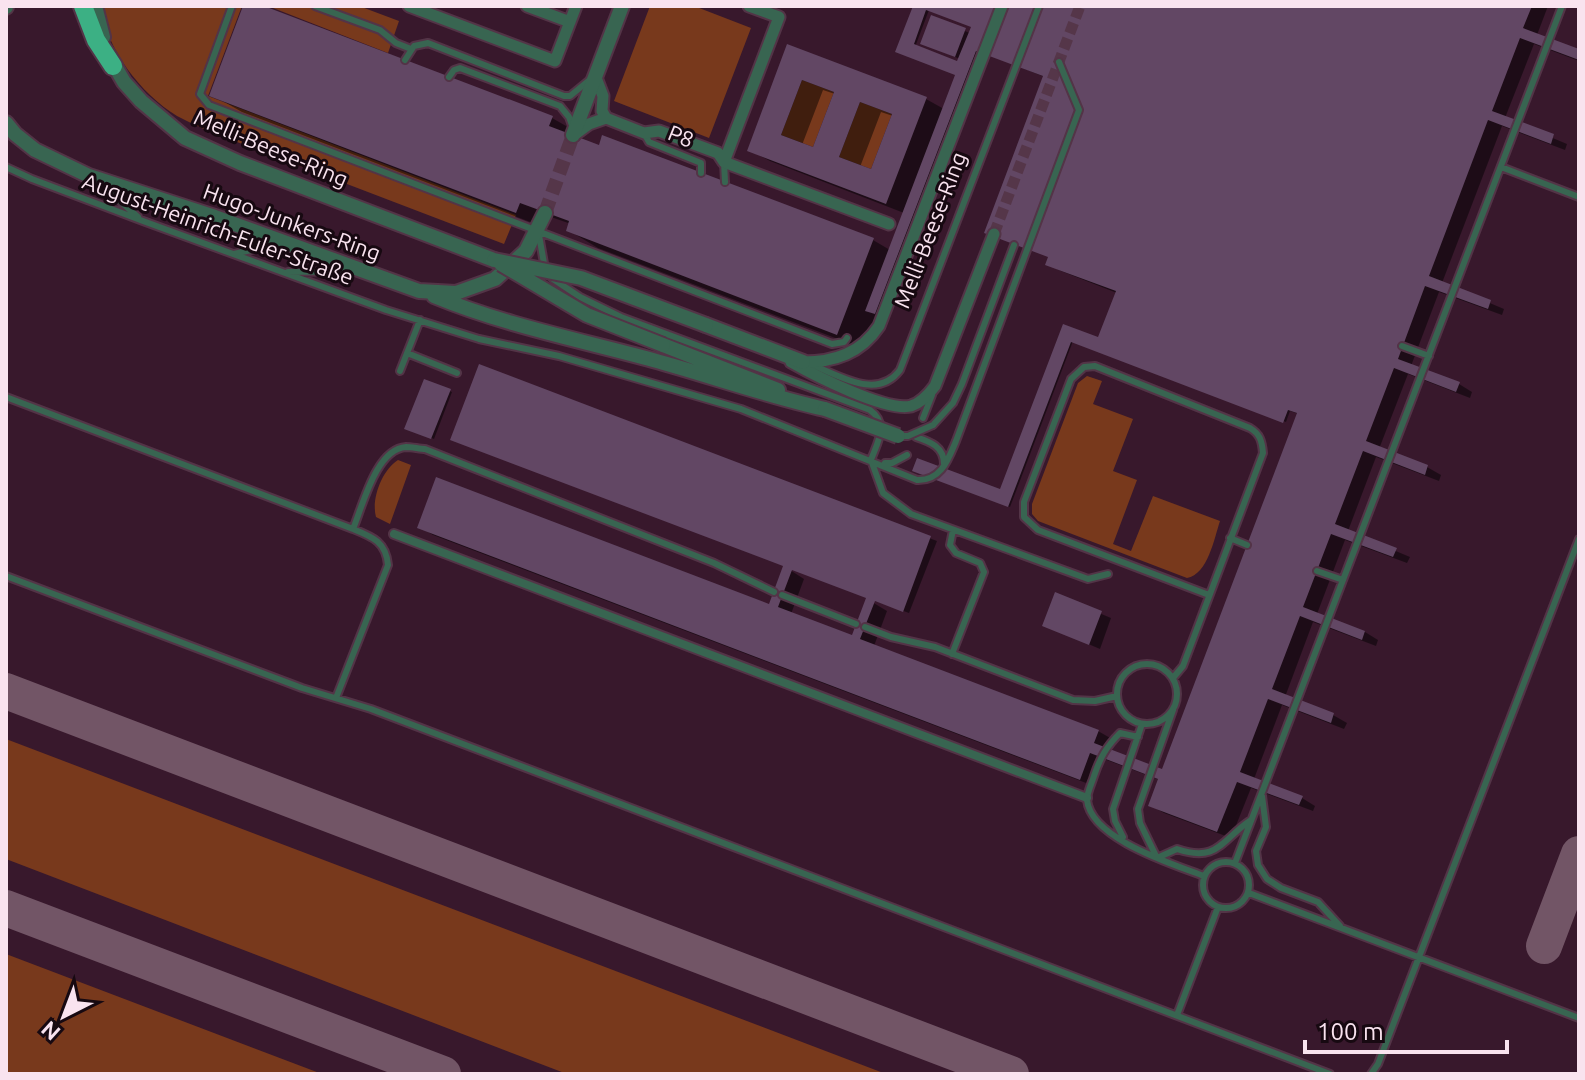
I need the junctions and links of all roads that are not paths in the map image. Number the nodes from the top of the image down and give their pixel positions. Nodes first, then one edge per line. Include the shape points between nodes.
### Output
1 (83, 6) edge
2 (95, 6) edge
3 (232, 6) edge
4 (315, 6) edge
5 (409, 6) edge
6 (527, 6) edge
7 (576, 6) edge
8 (749, 6) edge
9 (1002, 6) edge
10 (1039, 6) edge
11 (1562, 6) edge
12 (620, 9) edge
13 (570, 22) junction
14 (411, 49) junction
15 (405, 60) dead end
16 (1059, 62) dead end
17 (113, 66) junction
18 (595, 75) junction
19 (449, 77) dead end
20 (606, 118) junction
21 (6, 123) edge
22 (644, 133) junction
23 (573, 135) junction
24 (724, 162) junction
25 (6, 167) edge
26 (1501, 167) junction
27 (701, 173) dead end
28 (89, 176) junction
29 (725, 182) dead end
30 (1579, 197) edge
31 (545, 213) tunnel mouth
32 (143, 221) junction
33 (889, 224) dead end
34 (538, 230) junction
35 (994, 234) tunnel mouth
36 (282, 243) junction
37 (1014, 245) dead end
38 (234, 254) junction
39 (494, 260) junction
40 (362, 271) junction
41 (285, 272) junction
42 (419, 291) junction
43 (420, 320) junction
44 (847, 338) dead end
45 (1402, 346) dead end
46 (407, 353) junction
47 (1429, 356) junction
48 (798, 361) junction
49 (400, 371) dead end
50 (457, 373) dead end
51 (935, 386) junction
52 (6, 397) edge
53 (825, 409) junction
54 (923, 418) dead end
55 (898, 436) joint
56 (916, 437) dead end
57 (907, 455) dead end
58 (871, 460) junction
59 (881, 463) junction
60 (944, 468) junction
61 (353, 529) junction
62 (953, 530) junction
63 (394, 534) dead end
64 (1230, 538) junction
65 (1579, 539) edge
66 (1247, 545) dead end
67 (1317, 571) dead end
68 (1108, 574) dead end
69 (6, 576) edge
70 (1343, 580) junction
71 (774, 592) dead end
72 (782, 595) dead end
73 (1209, 595) junction
74 (856, 624) dead end
75 (865, 627) dead end
76 (952, 654) junction
77 (1173, 678) junction
78 (1117, 696) junction
79 (336, 698) junction
80 (1173, 710) junction
81 (1142, 724) junction
82 (1138, 737) junction
83 (1262, 794) junction
84 (1087, 798) junction
85 (1252, 820) junction
86 (1128, 843) junction
87 (1157, 858) junction
88 (1235, 863) junction
89 (1204, 876) junction
90 (1249, 893) junction
91 (1218, 907) junction
92 (1343, 928) junction
93 (1420, 957) junction
94 (1177, 1015) junction
95 (1579, 1018) edge
96 (1330, 1074) edge
97 (1371, 1074) edge

1 - 17 highway
2 - 17 street, Melli-Beese-Ring
3 - 34 lane via 200,94 209,105
4 - 14 lane via 380,30
5 - 13 street via 555,61
6 - 13 street
7 - 13 street
8 - 24 street via 779,17
9 - 48 street, Melli-Beese-Ring via 879,326 851,353
10 - 48 lane, Melli-Beese-Ring via 900,370 885,384 870,386
11 - 26 lane
12 - 18 street
14 - 15 lane
14 - 18 lane via 428,43 564,96
16 - 60 lane via 1079,110
17 - 39 street, Melli-Beese-Ring via 154,114 185,138
18 - 20 street
18 - 23 street
19 - 23 lane via 460,68 560,106
20 - 22 street
20 - 23 street
21 - 28 street, Hugo-Junkers-Ring via 35,150
22 - 24 street via 659,131 718,153
22 - 27 lane, P8 via 649,142 701,163
24 - 29 lane
24 - 33 street
25 - 32 lane, August-Heinrich-Euler-Straße
26 - 30 lane
26 - 47 lane
28 - 32 lane
28 - 36 street, Hugo-Junkers-Ring
31 - 34 street, Hugo-Junkers-Ring
32 - 38 lane, August-Heinrich-Euler-Straße
34 - 42 street, Hugo-Junkers-Ring via 516,261 483,285 456,293
34 - 44 lane via 832,344
34 - 58 lane via 545,269 580,297 870,410 882,427
35 - 51 street
36 - 38 lane
36 - 40 street, Hugo-Junkers-Ring
37 - 55 lane, bridge via 953,403 929,428
38 - 41 lane, August-Heinrich-Euler-Straße
39 - 48 street, Melli-Beese-Ring, bridge via 581,278
39 - 53 street, Melli-Beese-Ring, bridge via 608,324
40 - 41 lane
40 - 42 street, Hugo-Junkers-Ring
41 - 43 lane, August-Heinrich-Euler-Straße
42 - 53 street via 470,310
43 - 46 lane
43 - 58 lane, August-Heinrich-Euler-Straße via 741,409
45 - 47 lane
46 - 49 lane
46 - 50 lane
47 - 70 lane
48 - 51 street, Melli-Beese-Ring via 826,381 892,406 920,402
51 - 54 lane
52 - 61 lane
53 - 55 street, Melli-Beese-Ring, bridge
56 - 60 lane via 935,444 944,456
57 - 59 lane
58 - 59 lane, August-Heinrich-Euler-Straße
58 - 62 lane via 883,493 899,507
59 - 60 lane, August-Heinrich-Euler-Straße via 917,480 932,479
61 - 71 lane via 380,462 405,447 425,449 714,563
61 - 79 lane via 383,545 388,565
62 - 68 lane via 1088,579
62 - 76 lane via 950,545 980,563 984,572
63 - 84 street
64 - 66 lane
64 - 73 lane
64 - 73 lane via 1263,453 1257,432 1095,366 1078,370 1024,502 1024,517 1038,530
65 - 93 lane
67 - 70 lane
69 - 79 lane
70 - 83 lane
72 - 74 lane
73 - 77 lane via 1183,666
75 - 76 lane
76 - 78 lane via 1073,700
77 - 78 lane via 1156,665 1137,665 1122,677
77 - 80 lane
78 - 81 lane via 1125,715
79 - 94 lane
80 - 81 lane via 1163,720
80 - 87 lane via 1138,809
81 - 82 lane
82 - 84 lane via 1120,733 1105,748
82 - 86 lane via 1113,809
83 - 85 lane
83 - 92 lane via 1266,827 1256,851 1258,865 1281,888 1318,902
84 - 86 lane via 1103,827
85 - 87 lane via 1211,853 1177,849
85 - 88 lane
86 - 87 lane
87 - 89 lane
88 - 89 lane via 1213,865
88 - 90 lane via 1246,872
89 - 91 lane via 1207,898
90 - 91 lane via 1240,904
90 - 92 lane
91 - 94 lane
92 - 93 lane
93 - 95 lane
93 - 97 lane
94 - 96 lane

